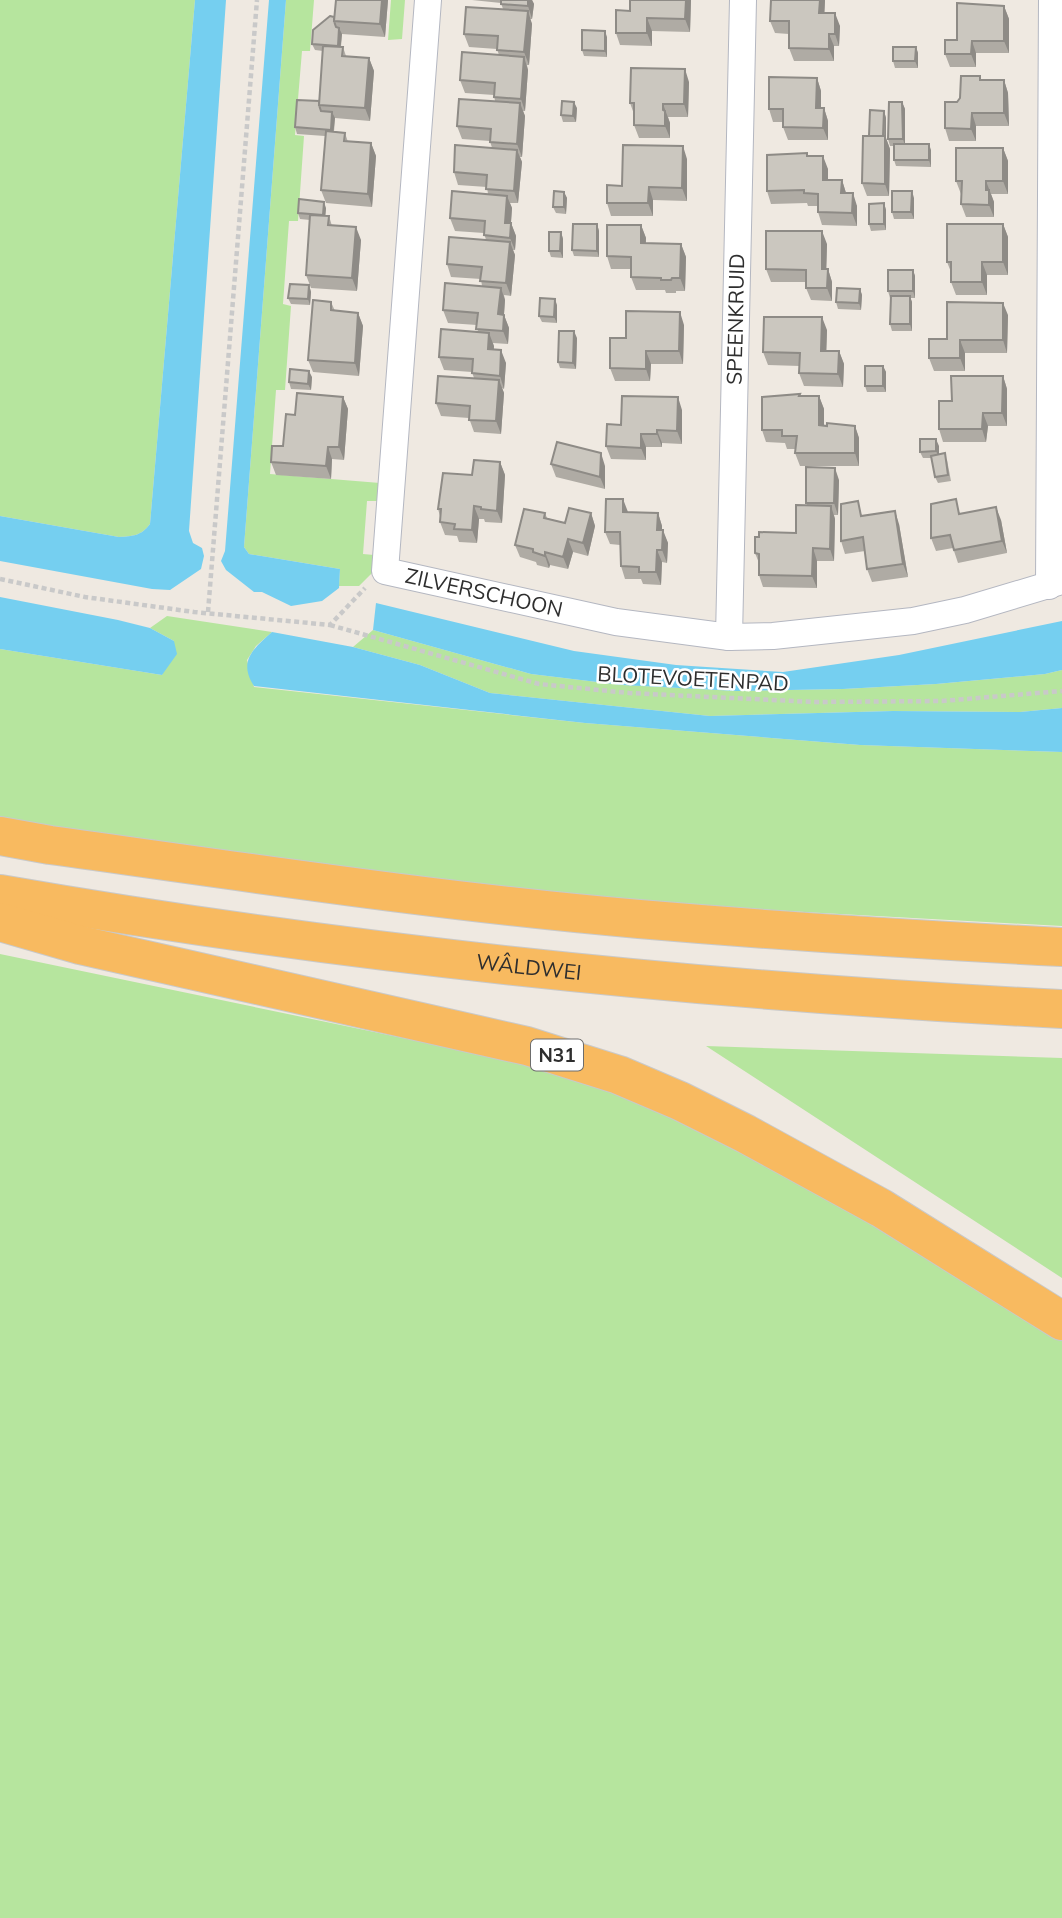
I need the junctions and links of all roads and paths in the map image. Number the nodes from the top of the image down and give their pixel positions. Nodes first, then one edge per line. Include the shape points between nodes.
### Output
1 (257, 0) edge
2 (428, 0) edge
3 (743, 0) edge
4 (1052, 0) edge
5 (385, 571) junction
6 (0, 579) edge
7 (1056, 583) edge
8 (208, 612) junction
9 (330, 625) junction
10 (729, 637) junction
11 (1062, 691) edge
12 (0, 836) edge
13 (0, 894) edge
14 (0, 922) edge
15 (1062, 947) edge
16 (1062, 1009) edge
17 (1062, 1321) edge

1 - 8 path
2 - 5 street, ZILVERSCHOON
3 - 10 street, SPEENKRUID
4 - 7 street
5 - 9 path
5 - 10 street, ZILVERSCHOON via 616,622
6 - 8 path, BLOTEVOETENPAD via 85,597
7 - 10 street, ZILVERSCHOON via 913,621
8 - 9 path, BLOTEVOETENPAD
9 - 11 path, BLOTEVOETENPAD via 538,684 629,693 840,702 942,701
12 - 15 highway via 365,888 637,919
13 - 16 highway, WÂLDWEI via 443,959 710,985
14 - 17 highway, N31 via 80,945 527,1046 620,1075 746,1134 856,1195

